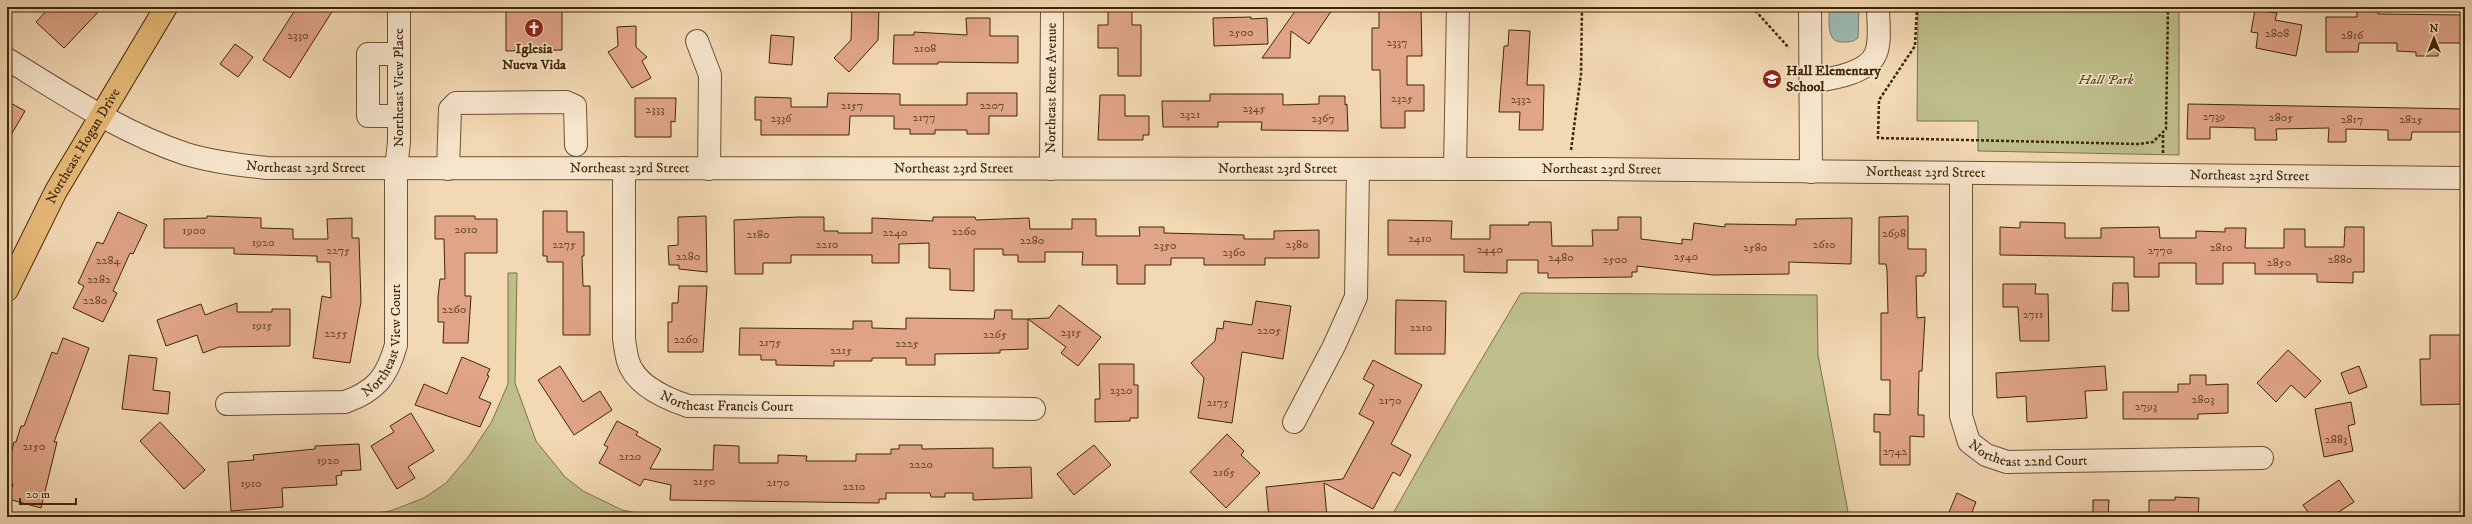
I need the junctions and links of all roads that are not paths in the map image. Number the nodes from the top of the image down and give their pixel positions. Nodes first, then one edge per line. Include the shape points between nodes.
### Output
1 (166, 7) edge
2 (399, 7) edge
3 (1052, 7) edge
4 (1458, 7) edge
5 (1810, 7) edge
6 (1878, 7) edge
7 (697, 41) dead end
8 (399, 54) junction
9 (7, 59) edge
10 (1811, 82) junction
11 (100, 115) junction
12 (399, 116) junction
13 (576, 145) dead end
14 (448, 168) junction
15 (624, 168) junction
16 (709, 168) junction
17 (1454, 168) junction
18 (396, 169) junction
19 (1051, 169) junction
20 (1358, 169) junction
21 (1812, 172) junction
22 (1961, 174) junction
23 (2465, 178) edge
24 (7, 290) edge
25 (227, 404) dead end
26 (1034, 409) dead end
27 (1294, 422) dead end
28 (2262, 458) dead end

1 - 11 highway, Northeast Hogan Drive
2 - 8 street, Northeast View Place
3 - 19 street, Northeast Rene Avenue
4 - 17 street
5 - 10 street
6 - 10 street via 1878,42 1876,54 1870,63 1849,74
7 - 16 street via 710,75
8 - 12 street, Northeast View Place
8 - 12 street via 368,54 368,116
9 - 11 street, Northeast 23rd Street
10 - 21 street
11 - 18 street, Northeast 23rd Street via 148,139 186,154 233,164 274,168
11 - 24 highway, Northeast Hogan Drive via 56,191
12 - 18 street, Northeast View Place
13 - 14 street via 575,106 566,102 456,103 450,109
14 - 15 street, Northeast 23rd Street
14 - 18 street, Northeast 23rd Street
15 - 16 street, Northeast 23rd Street
15 - 26 street, Northeast Francis Court via 624,339 628,362 643,383 664,398 688,406
16 - 19 street, Northeast 23rd Street
17 - 20 street, Northeast 23rd Street
17 - 21 street, Northeast 23rd Street
18 - 25 street, Northeast View Court via 396,345 390,365 378,384 362,396 344,402
19 - 20 street, Northeast 23rd Street
20 - 27 street via 1356,297 1334,346
21 - 22 street, Northeast 23rd Street
22 - 23 street, Northeast 23rd Street
22 - 28 street, Northeast 22nd Court via 1961,416 1969,442 1986,455 2007,462

